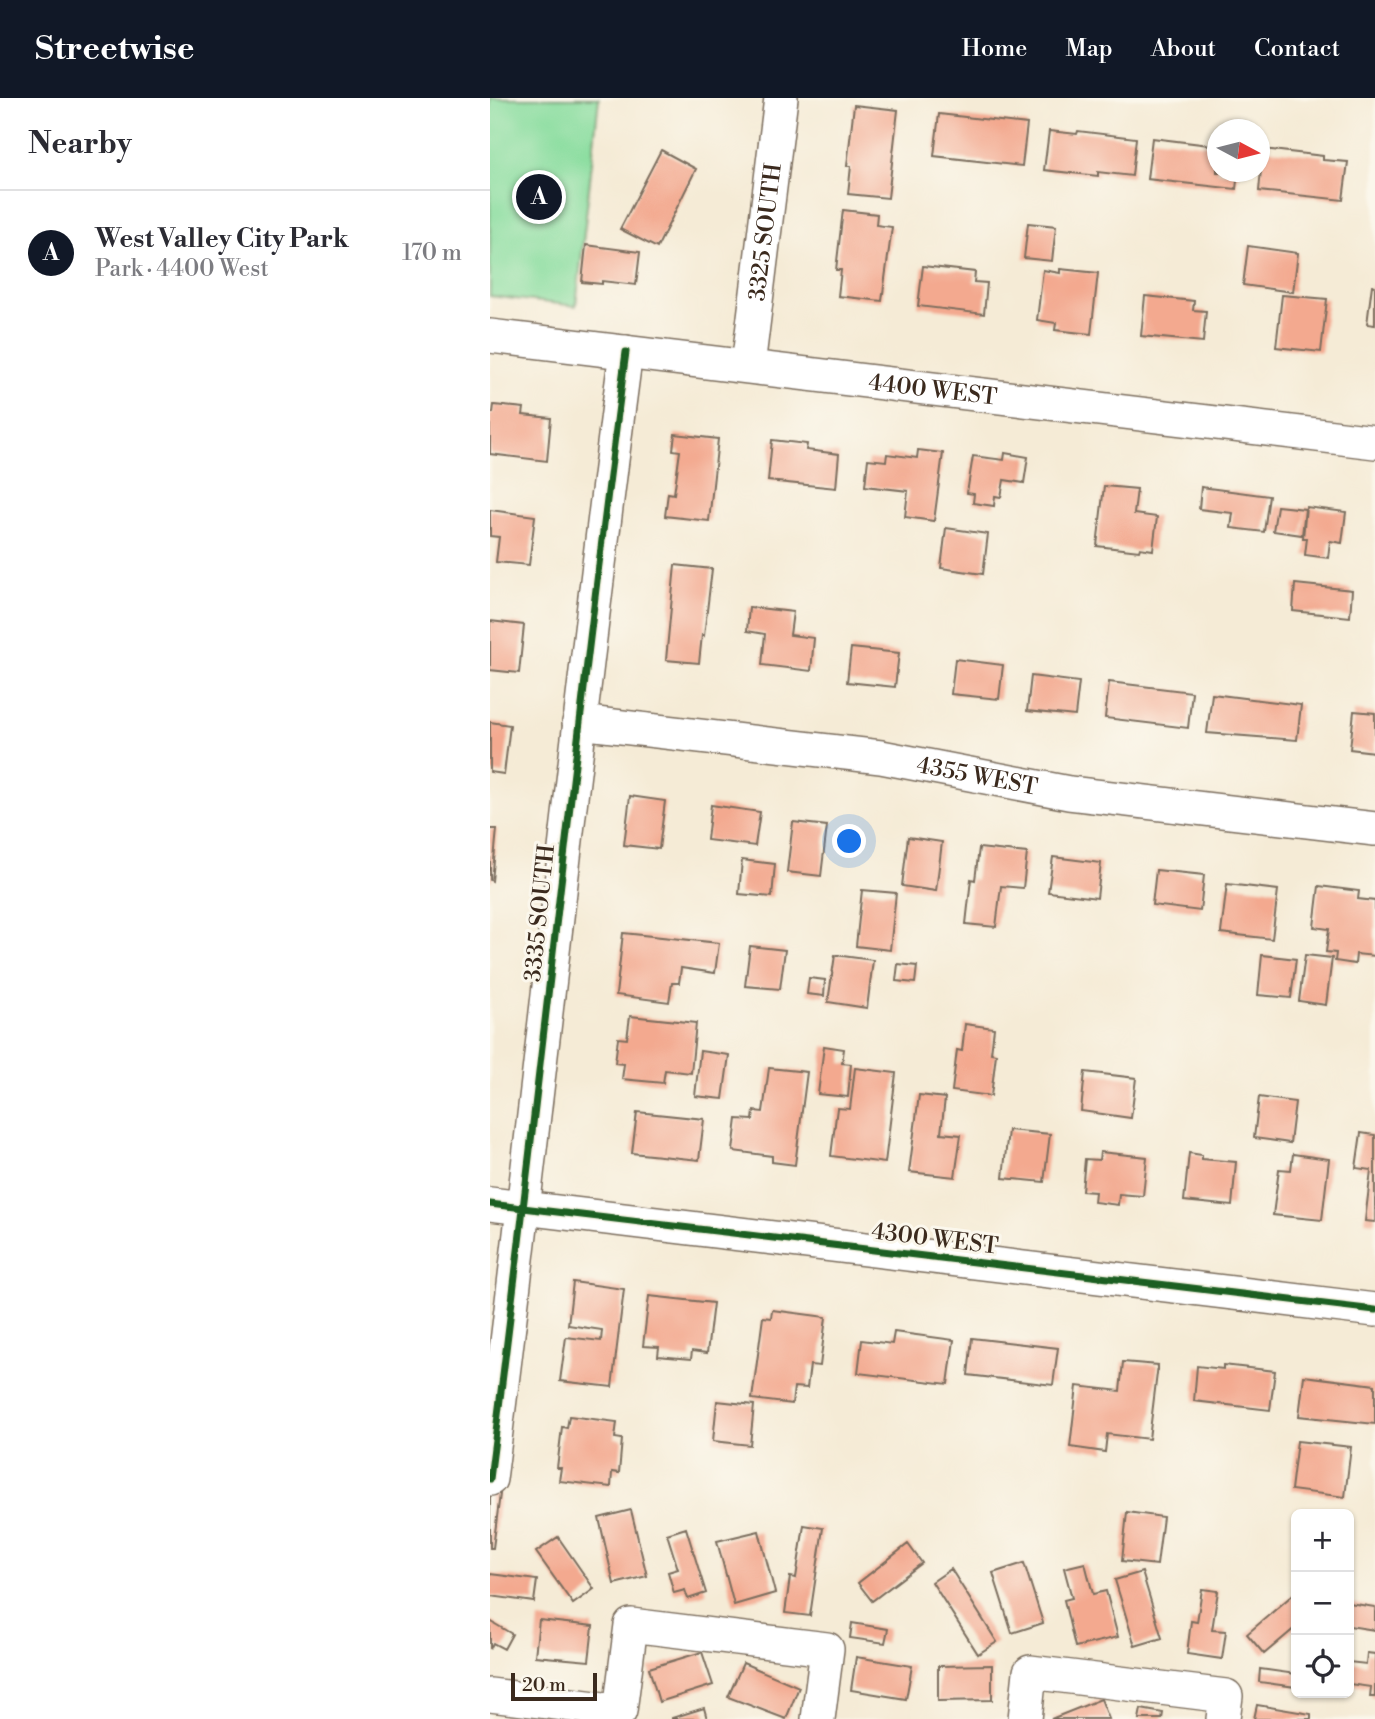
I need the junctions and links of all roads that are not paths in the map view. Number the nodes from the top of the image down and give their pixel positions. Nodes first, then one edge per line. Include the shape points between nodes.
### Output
1 (781, 98) edge
2 (490, 336) edge
3 (626, 352) junction
4 (748, 366) junction
5 (1375, 442) edge
6 (579, 722) junction
7 (1375, 829) edge
8 (490, 1203) edge
9 (525, 1208) junction
10 (1375, 1310) edge
11 (490, 1479) edge
12 (490, 1695) edge
13 (620, 1715) edge
14 (818, 1719) edge
15 (1025, 1719) edge
16 (1223, 1719) edge

1 - 4 street, 3325 SOUTH
2 - 3 street, 4400 WEST
3 - 4 street, 4400 WEST
3 - 6 street, 3335 SOUTH
4 - 5 street, 4400 WEST
6 - 7 street, 4355 WEST via 881,757 1069,793
6 - 9 street, 3335 SOUTH
8 - 9 street, 4300 WEST
9 - 10 street, 4300 WEST
9 - 11 street, 3335 SOUTH
12 - 13 street
13 - 14 street via 631,1625 827,1649
15 - 16 street via 1030,1672 1226,1696

